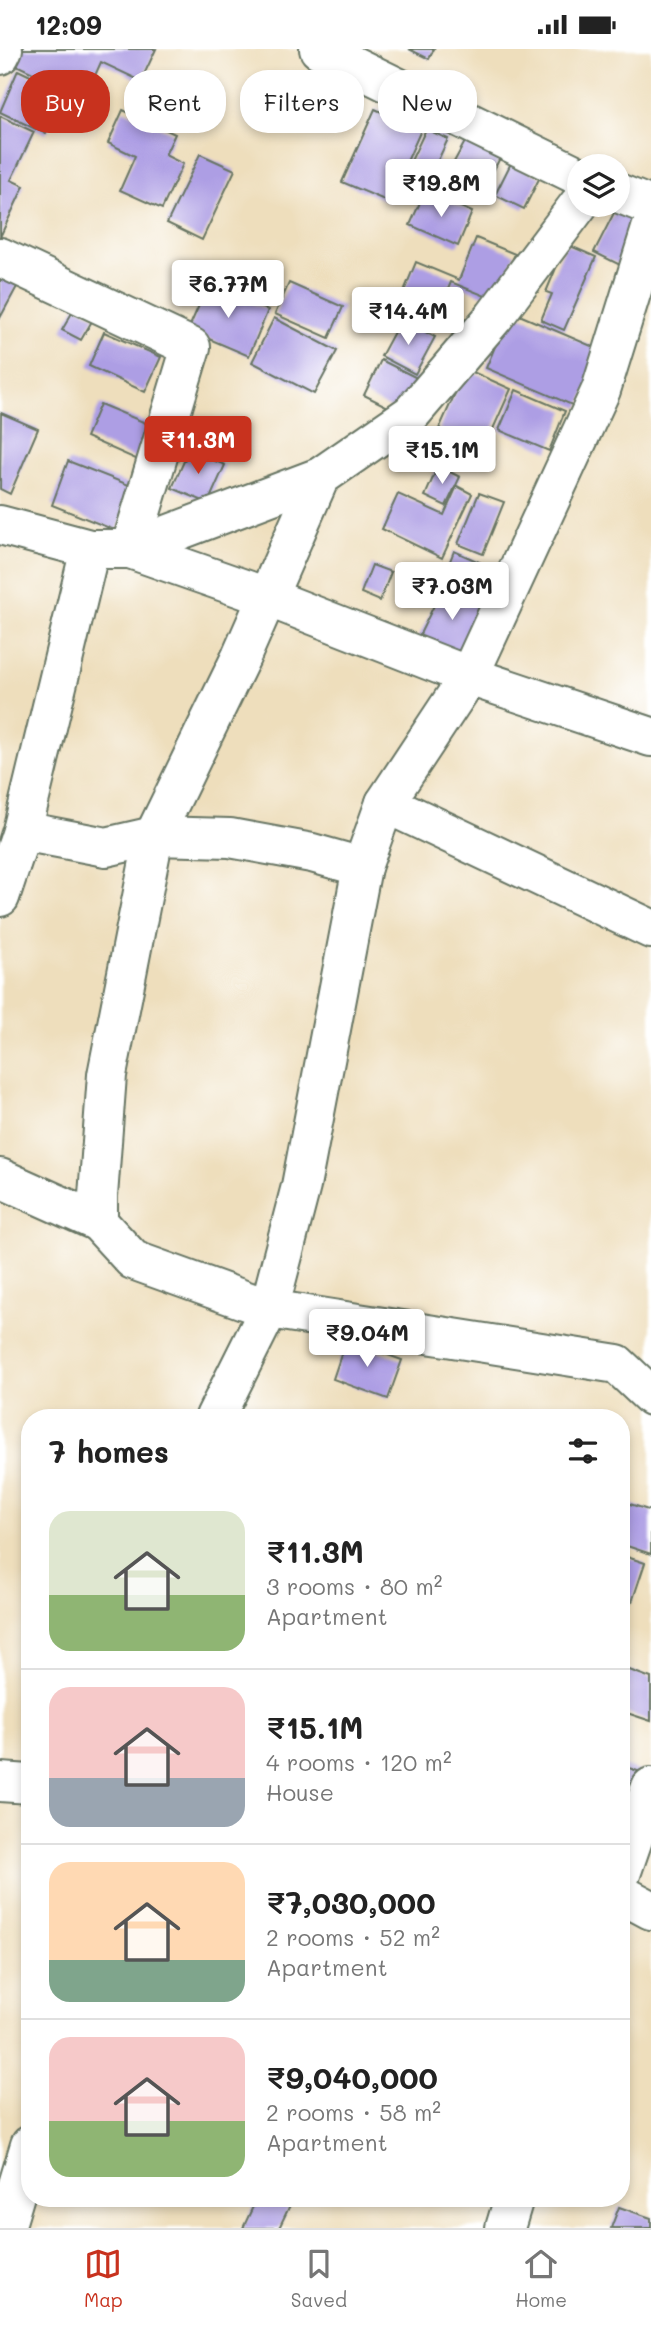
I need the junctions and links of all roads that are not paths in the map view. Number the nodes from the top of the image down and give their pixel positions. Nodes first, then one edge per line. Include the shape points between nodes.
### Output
1 (3, 49) edge
2 (319, 49) edge
3 (0, 55) edge
4 (567, 170) edge
5 (630, 198) edge
6 (651, 206) edge
7 (569, 217) edge
8 (651, 229) edge
9 (0, 257) edge
10 (320, 477) junction
11 (0, 525) edge
12 (90, 549) junction
13 (130, 549) junction
14 (267, 597) junction
15 (469, 676) junction
16 (651, 737) edge
17 (385, 803) junction
18 (22, 831) junction
19 (154, 836) junction
20 (362, 867) junction
21 (0, 897) edge
22 (651, 929) edge
23 (0, 1178) edge
24 (98, 1223) junction
25 (269, 1309) junction
26 (651, 1396) edge
27 (219, 1409) edge
28 (0, 1782) edge
29 (21, 1783) edge
30 (651, 1787) edge
31 (630, 1848) edge
32 (630, 1899) edge
33 (651, 1910) edge
34 (21, 2175) edge
35 (511, 2207) edge
36 (5, 2228) edge
37 (505, 2228) edge

1 - 3 street
2 - 4 street
5 - 6 street
7 - 10 street via 494,317 411,414
8 - 15 street via 601,390
9 - 13 street via 191,347
10 - 13 street
10 - 14 street
11 - 12 street
12 - 13 street
12 - 18 street
13 - 14 street
14 - 15 street
14 - 19 street
15 - 16 street
15 - 17 street
17 - 20 street
17 - 22 street
18 - 19 street via 106,847
18 - 21 street
19 - 20 street via 230,838
19 - 24 street via 107,1075
20 - 25 street via 302,1186
23 - 24 street
24 - 25 street via 133,1260
25 - 26 street via 617,1364
25 - 27 street
28 - 29 street
30 - 31 street
32 - 33 street
34 - 36 street
35 - 37 street

